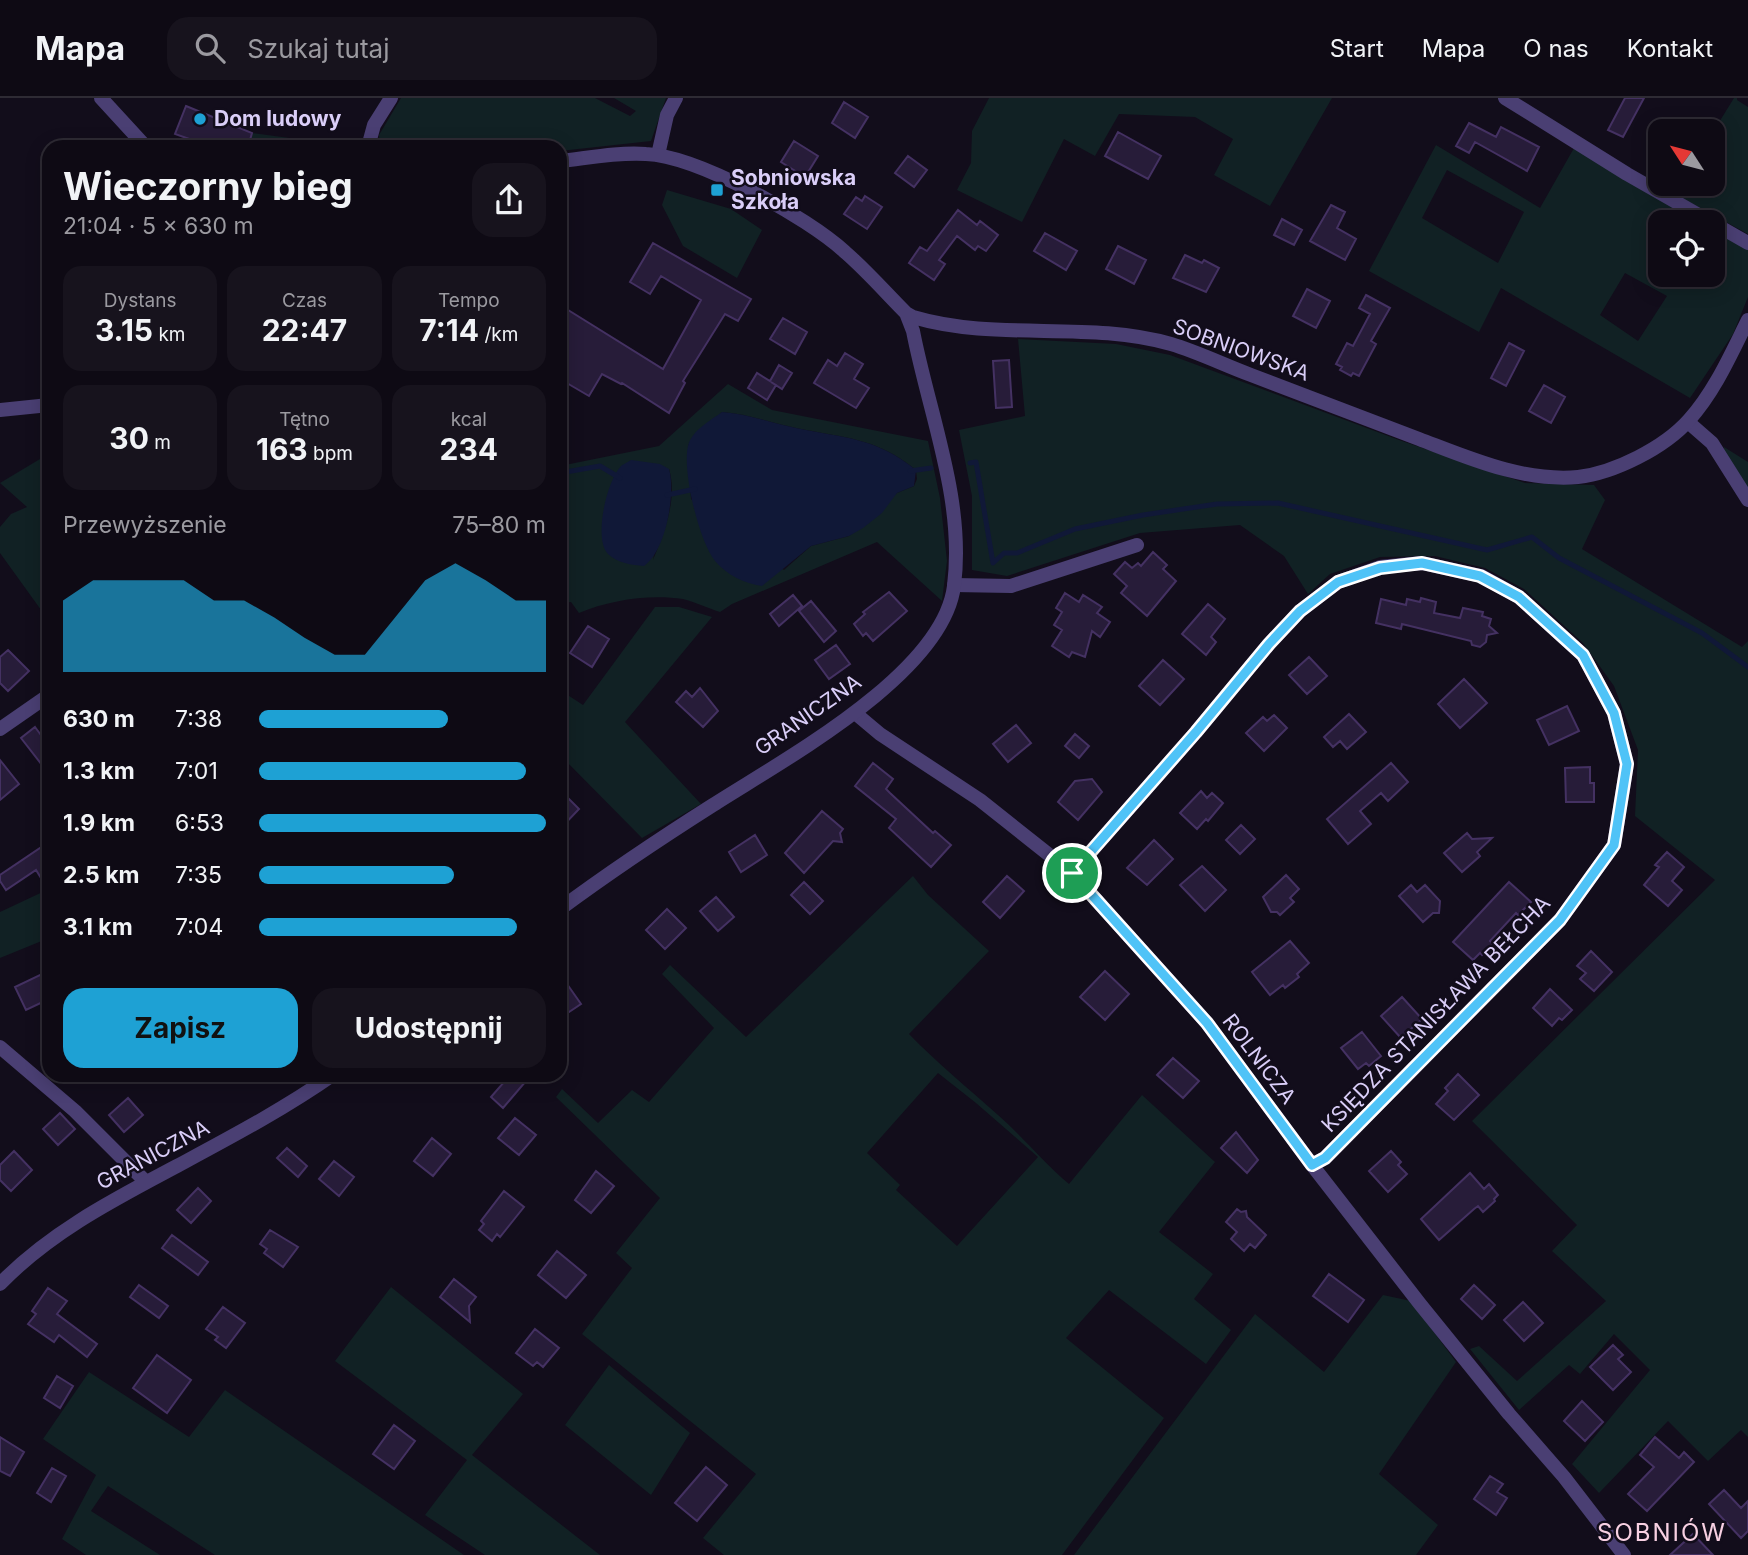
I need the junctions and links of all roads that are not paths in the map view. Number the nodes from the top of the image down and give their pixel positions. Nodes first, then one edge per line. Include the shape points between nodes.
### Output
1 (101, 98) edge
2 (391, 98) edge
3 (676, 98) edge
4 (1505, 98) edge
5 (140, 140) edge
6 (370, 140) edge
7 (658, 155) junction
8 (567, 160) edge
9 (1689, 210) edge
10 (1725, 230) edge
11 (1748, 243) edge
12 (906, 313) junction
13 (1748, 320) edge
14 (42, 406) edge
15 (0, 410) edge
16 (1688, 422) junction
17 (1748, 500) edge
18 (1137, 545) dead end
19 (954, 585) junction
20 (42, 700) edge
21 (855, 713) junction
22 (0, 729) edge
23 (1072, 873) junction
24 (567, 904) edge
25 (0, 1047) edge
26 (323, 1082) edge
27 (1312, 1165) junction
28 (146, 1182) junction
29 (0, 1284) edge
30 (1624, 1555) edge

1 - 5 street
2 - 6 street
3 - 7 street
4 - 9 street
7 - 8 street
7 - 12 street via 708,170 813,228 845,251
10 - 11 street
12 - 16 street, SOBNIOWSKA via 992,330 1118,335 1171,344 1514,473 1577,477 1610,471 1645,454
12 - 19 street, GRANICZNA via 945,464 956,543
13 - 16 street, SOBNIOWSKA via 1712,389
14 - 15 street
16 - 17 street via 1712,443
18 - 19 street via 1012,586
19 - 21 street, GRANICZNA via 947,611 928,642
20 - 22 street
21 - 23 street, ROLNICZA via 980,800
21 - 24 street, GRANICZNA
23 - 27 street, ROLNICZA via 1207,1023
23 - 27 street, KSIĘDZA STANISŁAWA BEŁCHA via 1269,644 1300,611 1338,582 1380,568 1422,563 1480,576 1519,597 1583,655 1614,713 1627,764 1614,845 1560,920 1334,1149
25 - 28 street via 75,1111
26 - 28 street, GRANICZNA via 295,1102
27 - 30 street, ROLNICZA
28 - 29 street, GRANICZNA via 72,1226

